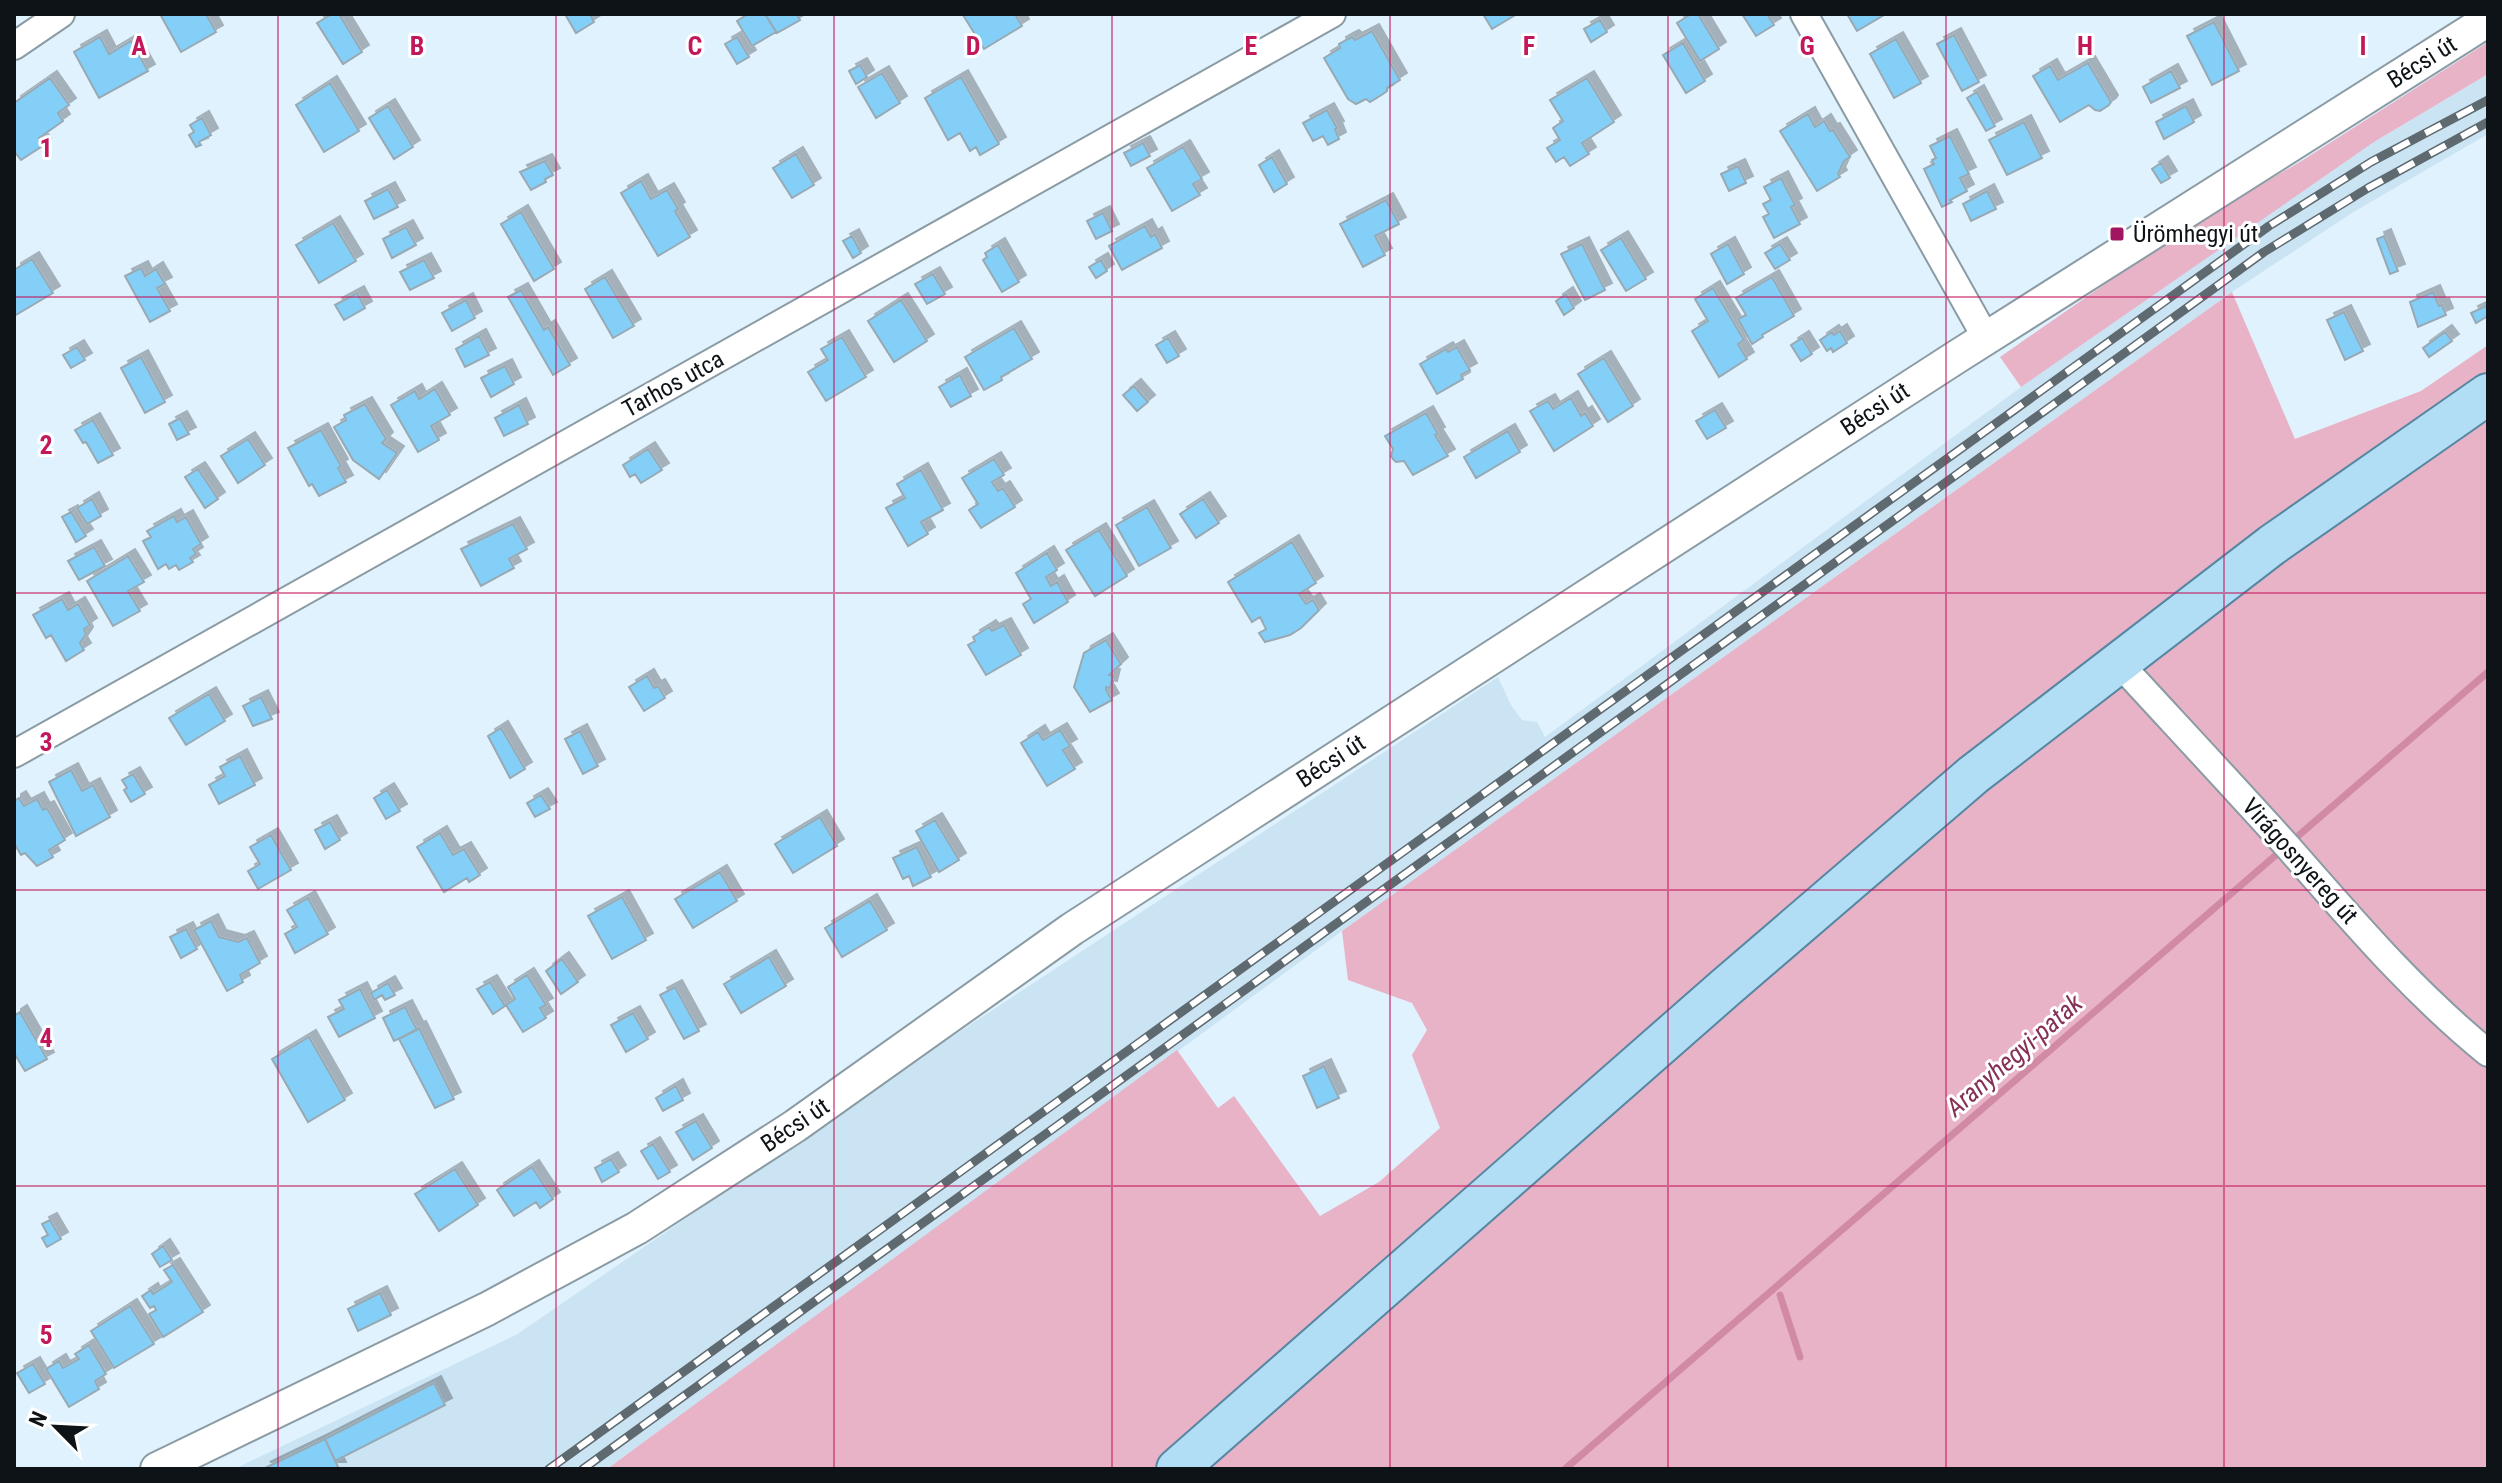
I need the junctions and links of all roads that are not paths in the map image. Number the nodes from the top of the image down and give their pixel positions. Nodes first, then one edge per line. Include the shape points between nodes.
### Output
1 (61, 14) edge
2 (1332, 14) edge
3 (1804, 14) edge
4 (2488, 20) edge
5 (14, 46) edge
6 (1986, 338) junction
7 (2488, 394) edge
8 (2118, 662) junction
9 (14, 754) edge
10 (2488, 1053) edge
11 (157, 1469) edge
12 (1177, 1469) edge

1 - 5 street
2 - 9 street, Tarhos utca
3 - 6 street
4 - 6 street, Bécsi út
6 - 11 street, Bécsi út via 1072,929 795,1126 637,1228 487,1309
7 - 8 main road via 2272,545
8 - 10 street, Virágosnyereg út via 2401,975
8 - 12 main road via 1973,775

